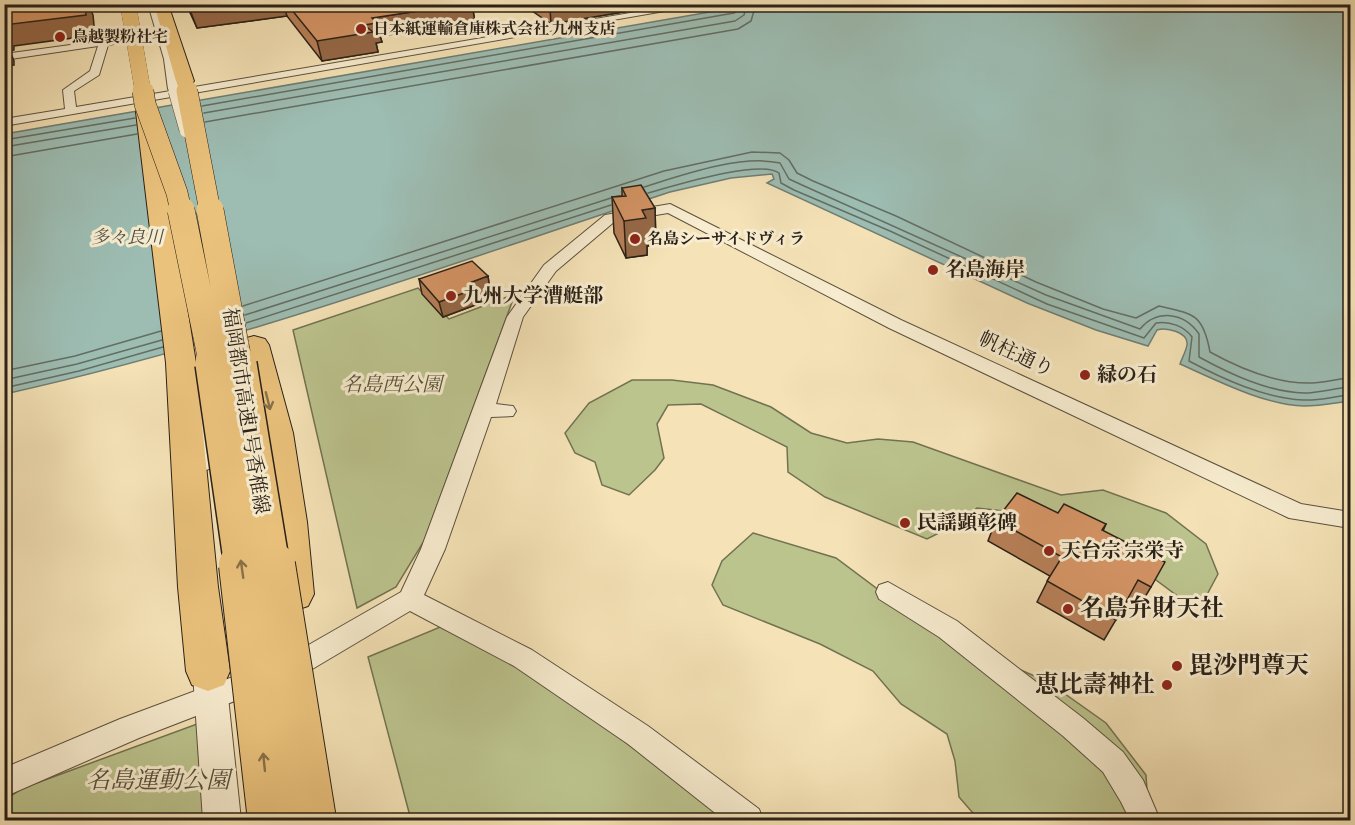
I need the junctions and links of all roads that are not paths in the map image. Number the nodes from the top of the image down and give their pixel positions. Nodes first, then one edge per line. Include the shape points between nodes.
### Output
1 (128, 4) edge
2 (134, 4) edge
3 (153, 4) edge
4 (161, 4) edge
5 (702, 4) edge
6 (141, 37) junction
7 (104, 43) junction
8 (4, 57) edge
9 (180, 85) junction
10 (147, 98) junction
11 (71, 112) junction
12 (4, 123) edge
13 (215, 354) junction
14 (1350, 520) edge
15 (888, 592) dead end
16 (410, 599) junction
17 (293, 605) joint
18 (300, 663) junction
19 (209, 684) junction
20 (4, 783) edge
21 (222, 820) edge
22 (270, 820) edge
23 (313, 820) edge
24 (326, 820) edge
25 (748, 820) edge
26 (1145, 820) edge

1 - 10 highway, 福岡都市高速1号香椎線, bridge
2 - 6 street
3 - 9 street
4 - 9 highway, 福岡都市高速1号香椎線
5 - 11 street
6 - 7 street
6 - 10 street
7 - 8 street
7 - 11 street via 95,73 68,90
9 - 13 highway via 204,104 221,167
9 - 23 highway, 福岡都市高速1号香椎線, bridge via 232,323
10 - 13 highway, bridge
22 -> 10 highway, 福岡都市高速1号香椎線, bridge via 249,613 211,353 177,193
11 - 12 street
13 -> 17 highway via 276,433 288,522
13 - 19 highway via 198,587
14 - 16 street, 帆柱通り via 1297,512 895,324 670,208 610,218 550,268 514,317 495,411
15 - 26 street via 948,629 1113,762
16 - 18 street
16 - 25 street via 523,658 638,735
17 - 18 street
18 - 19 street
18 - 24 street
19 - 20 street via 130,729
19 - 21 street

